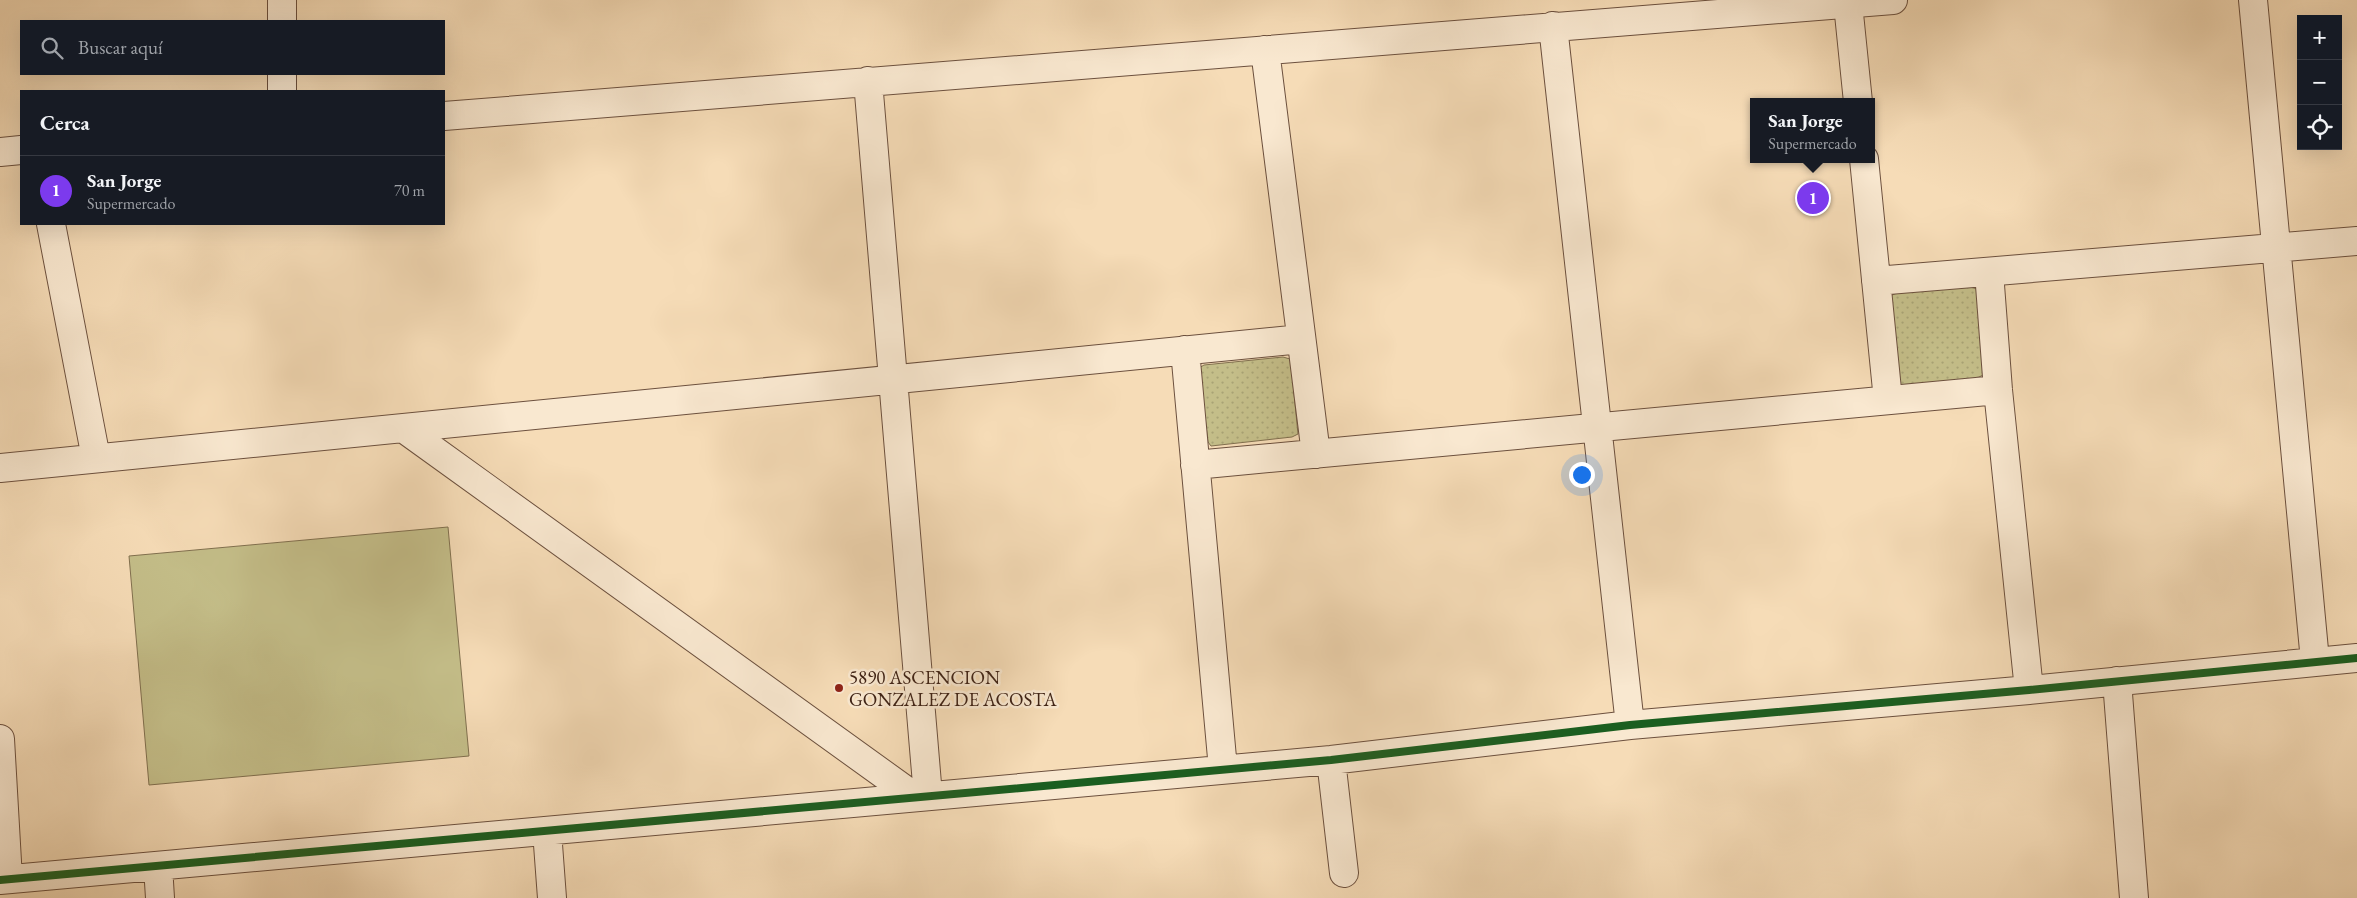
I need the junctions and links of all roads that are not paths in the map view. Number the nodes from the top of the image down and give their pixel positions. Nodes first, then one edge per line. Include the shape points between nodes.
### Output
1 (282, 0) edge
2 (1893, 0) edge
3 (2253, 0) edge
4 (1848, 4) junction
5 (282, 20) edge
6 (1553, 26) junction
7 (1265, 50) junction
8 (282, 75) edge
9 (868, 81) junction
10 (282, 90) edge
11 (1858, 98) edge
12 (445, 116) edge
13 (20, 150) edge
14 (0, 152) edge
15 (1864, 163) edge
16 (51, 225) edge
17 (2357, 241) edge
18 (2276, 248) junction
19 (1989, 272) junction
20 (1876, 281) junction
21 (1301, 339) junction
22 (1185, 350) junction
23 (893, 380) junction
24 (1998, 390) junction
25 (1888, 400) junction
26 (1597, 427) junction
27 (403, 428) junction
28 (1316, 454) junction
29 (96, 458) junction
30 (1195, 465) junction
31 (0, 468) edge
32 (2357, 658) edge
33 (2316, 661) junction
34 (2117, 681) junction
35 (2029, 690) junction
36 (1630, 725) junction
37 (0, 739) edge
38 (1332, 760) junction
39 (1223, 769) junction
40 (922, 796) junction
41 (547, 831) junction
42 (158, 866) junction
43 (1344, 873) dead end
44 (4, 880) edge
45 (160, 898) edge
46 (552, 898) edge
47 (2134, 898) edge

1 - 5 street
2 - 4 street
3 - 18 street
4 - 6 street
4 - 11 street
6 - 7 street
6 - 26 street
7 - 9 street
7 - 21 street
8 - 10 street
9 - 12 street
9 - 23 street
13 - 14 street
15 - 20 street
16 - 29 street
17 - 18 street
18 - 19 street
18 - 33 street
19 - 20 street
19 - 24 street
20 - 25 street
21 - 22 street
21 - 28 street
22 - 23 street
22 - 30 street
23 - 27 street
23 - 40 street
24 - 25 street
24 - 35 street
25 - 26 street
26 - 28 street
26 - 36 street
27 - 29 street
27 - 40 street
28 - 30 street
29 - 31 street
30 - 39 street
32 - 33 street
33 - 34 street
34 - 35 street
34 - 47 street
35 - 36 street
36 - 38 street
37 - 44 street
38 - 39 street
38 - 43 street
39 - 40 street
40 - 41 street
41 - 42 street
41 - 46 street
42 - 44 street
42 - 45 street

